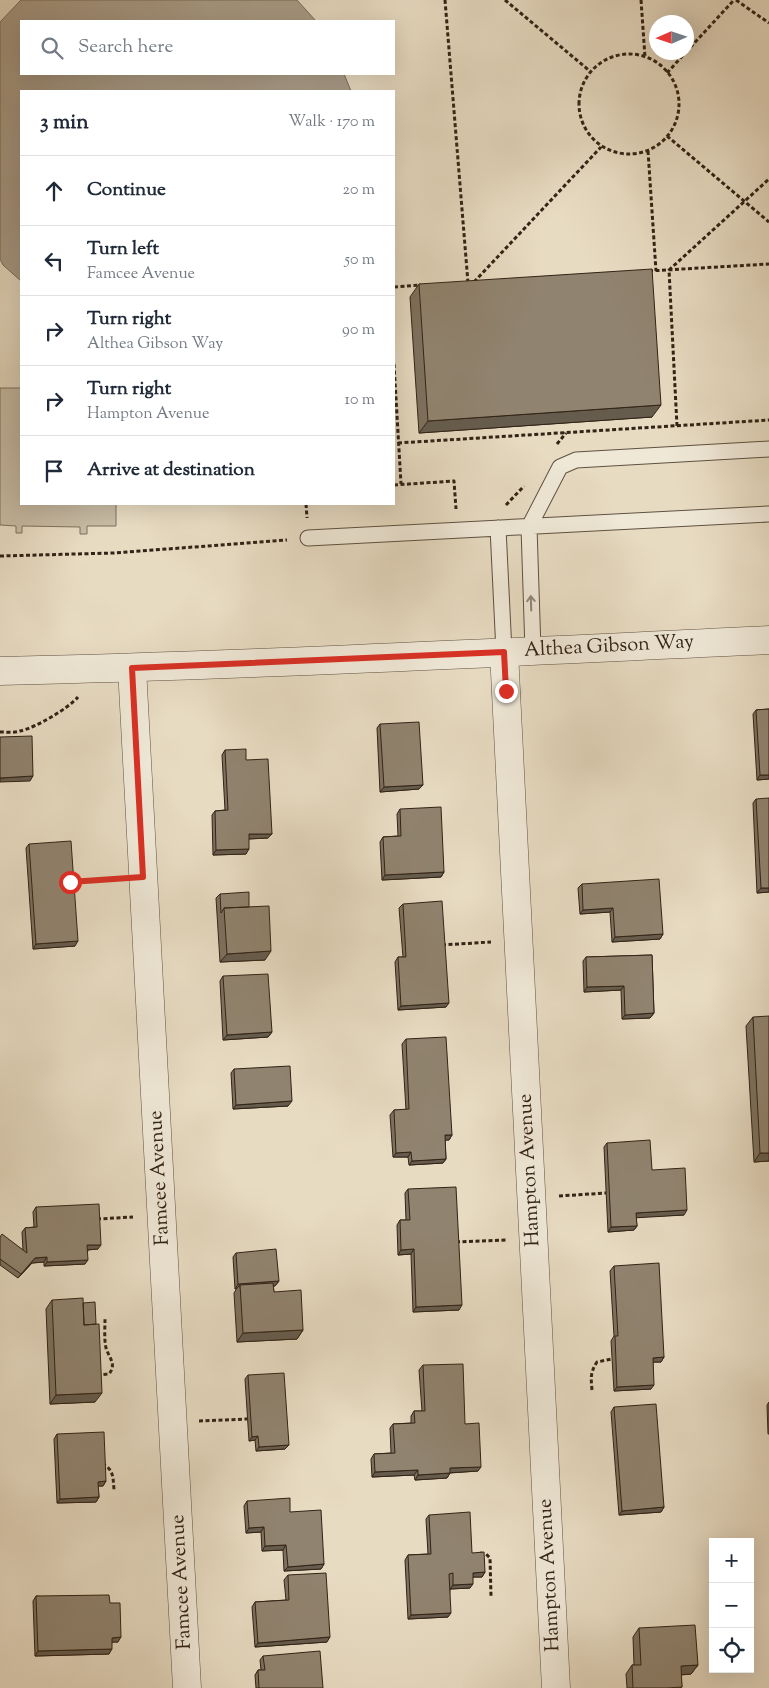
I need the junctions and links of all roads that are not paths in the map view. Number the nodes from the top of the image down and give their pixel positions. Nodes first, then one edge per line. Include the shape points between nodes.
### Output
1 (769, 448) edge
2 (769, 514) edge
3 (529, 527) junction
4 (498, 528) junction
5 (308, 538) road end
6 (769, 640) edge
7 (533, 651) junction
8 (504, 652) junction
9 (132, 668) junction
10 (0, 671) edge
11 (187, 1688) edge
12 (556, 1688) edge

1 - 3 lane via 576,460 560,467
2 - 3 lane
3 - 4 lane
7 -> 3 lane
4 - 5 lane
4 - 8 lane
6 - 7 street, Althea Gibson Way
7 - 8 street, Althea Gibson Way
8 - 9 street, Althea Gibson Way
8 - 12 street, Hampton Avenue
9 - 10 street, Althea Gibson Way
9 - 11 street, Famcee Avenue

